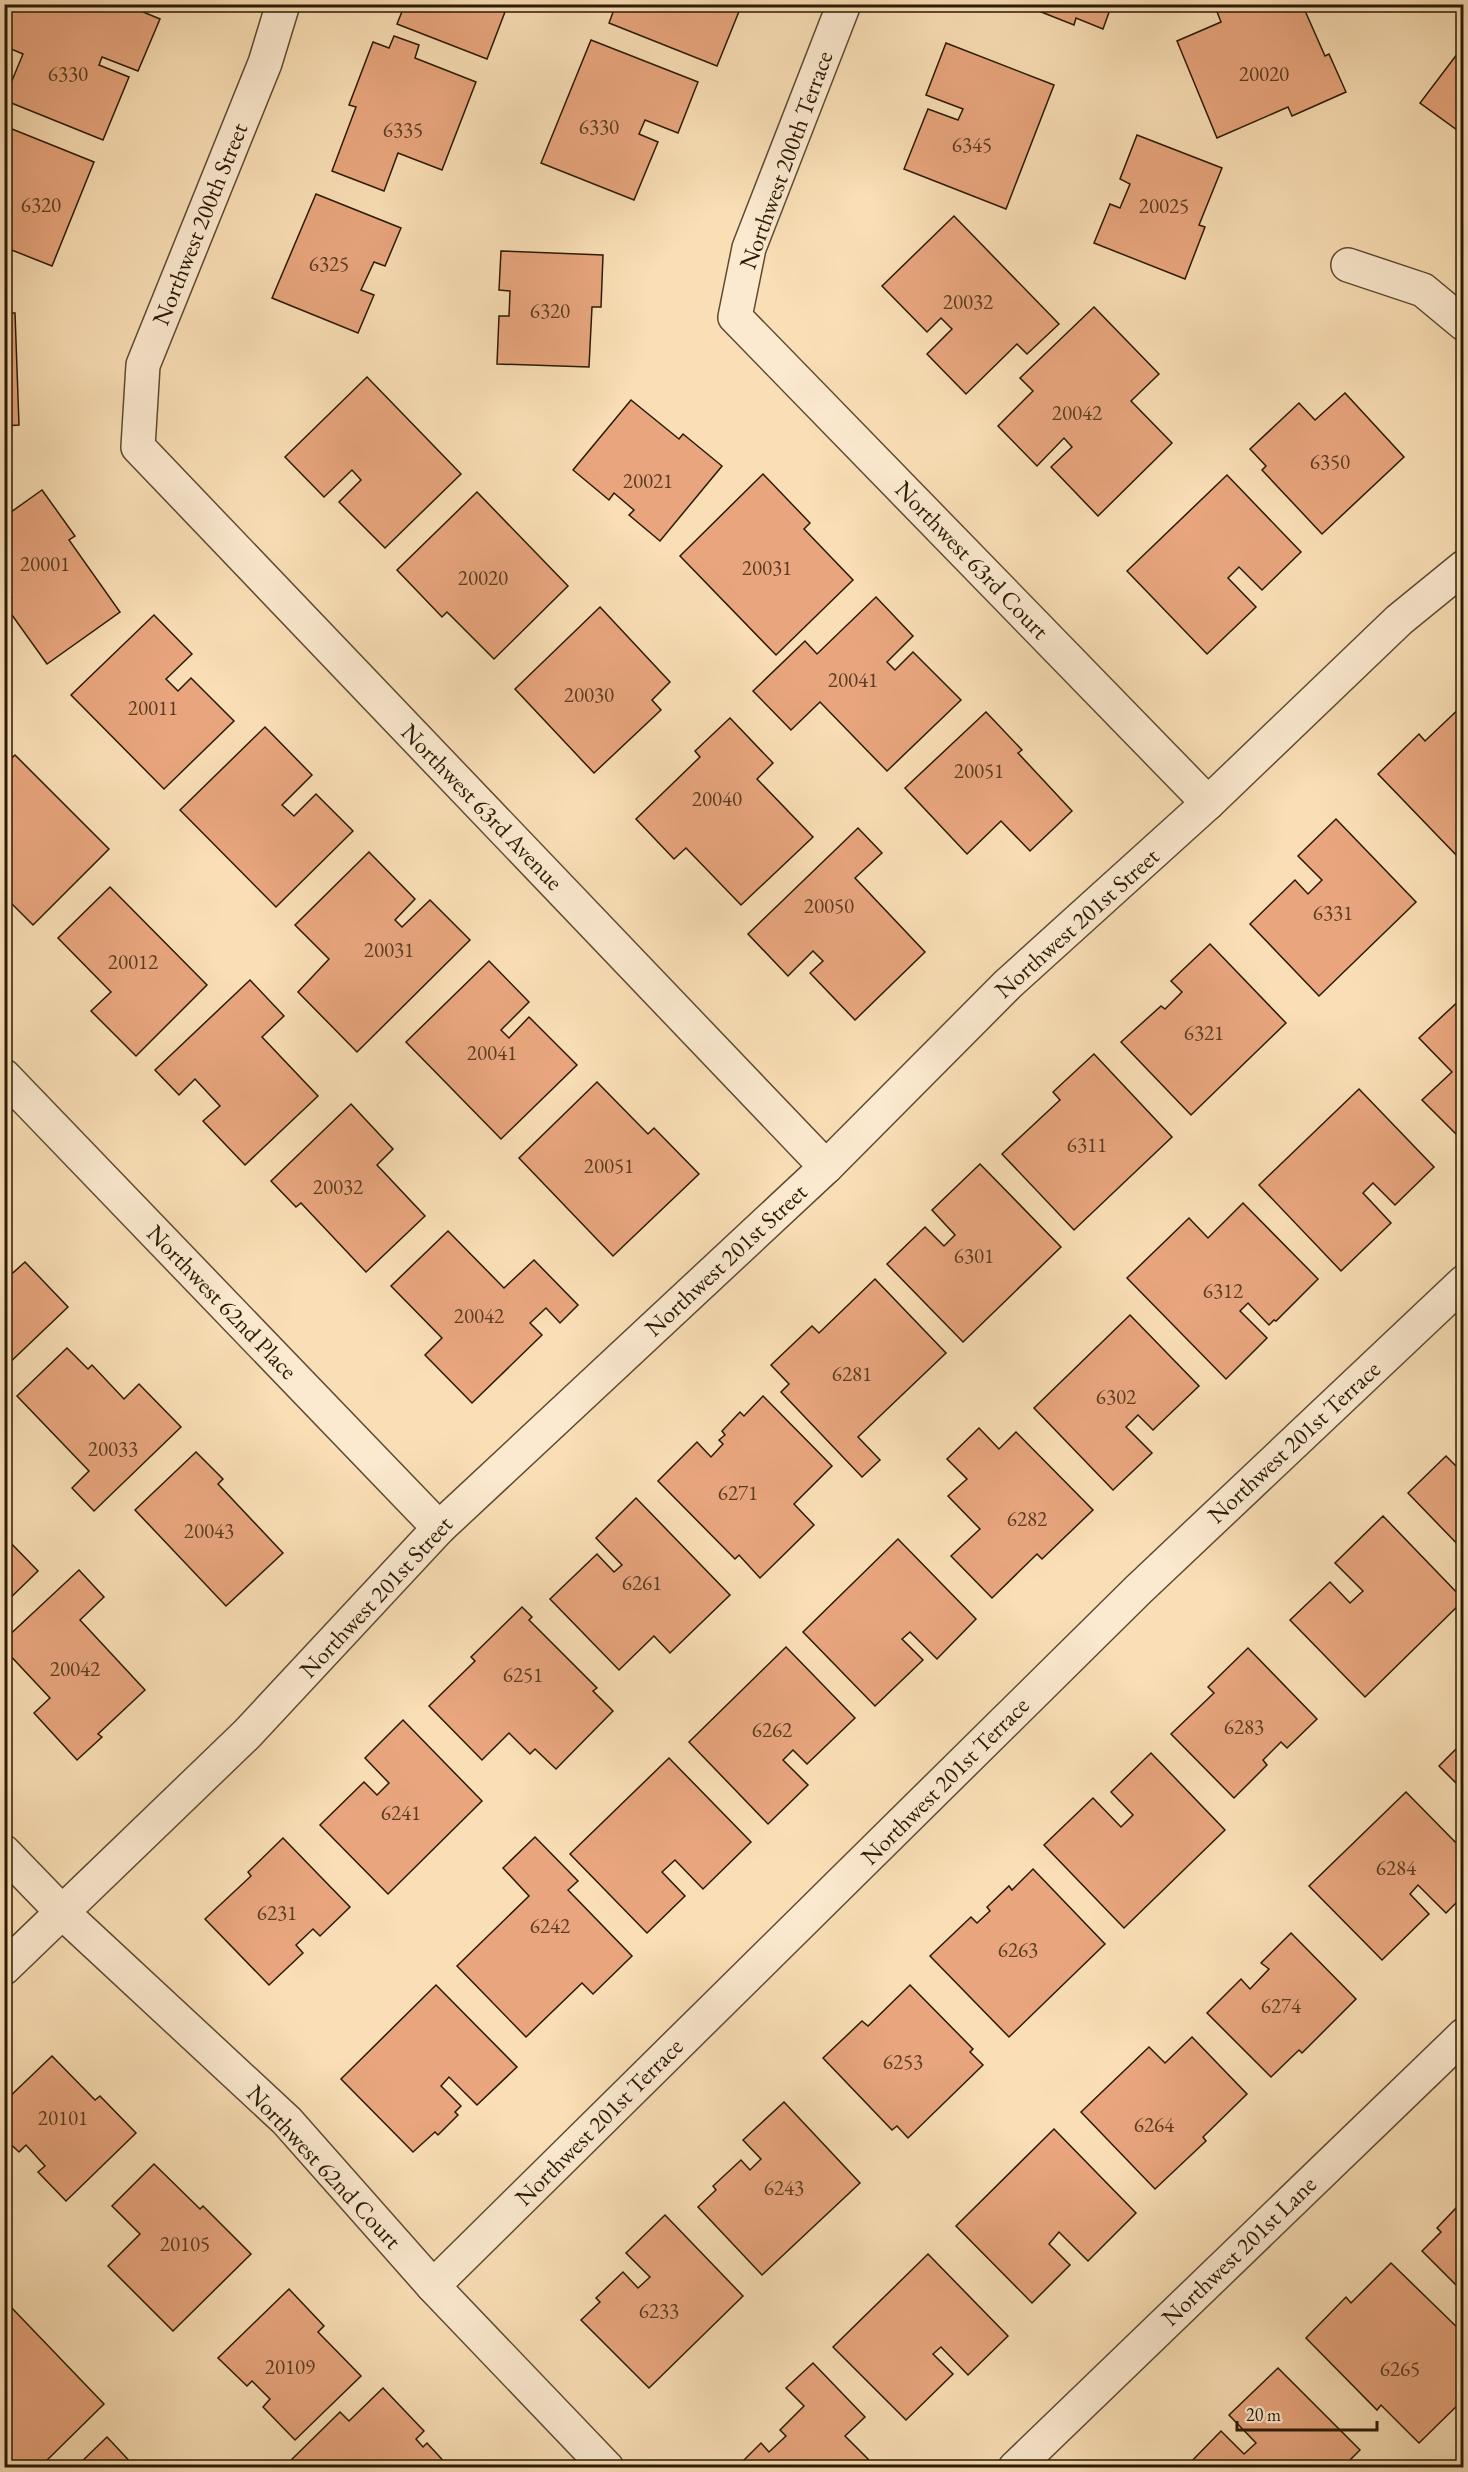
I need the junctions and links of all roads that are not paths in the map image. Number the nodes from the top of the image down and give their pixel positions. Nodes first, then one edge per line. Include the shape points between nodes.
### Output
1 (283, 4) edge
2 (844, 4) edge
3 (1348, 265) dead end
4 (735, 317) joint
5 (1464, 324) edge
6 (138, 447) joint
7 (1464, 567) edge
8 (1208, 803) junction
9 (4, 1076) edge
10 (826, 1167) junction
11 (1464, 1282) edge
12 (439, 1528) junction
13 (4, 1852) edge
14 (63, 1913) junction
15 (4, 1968) edge
16 (1464, 2035) edge
17 (433, 2286) junction
18 (607, 2468) edge
19 (1015, 2468) edge

1 - 6 street, Northwest 200th Street via 265,63 143,365
2 - 4 street, Northwest 200th Terrace via 749,248
3 - 5 street via 1423,290
4 - 8 street, Northwest 63rd Court
6 - 10 street, Northwest 63rd Avenue
7 - 8 street, Northwest 201st Street via 1399,620
8 - 10 street, Northwest 201st Street via 1008,984
9 - 12 street, Northwest 62nd Place
10 - 12 street, Northwest 201st Street
11 - 17 street, Northwest 201st Terrace via 1138,1590
12 - 14 street, Northwest 201st Street via 247,1734
13 - 14 street, Northwest 62nd Court
14 - 15 street, Northwest 201st Street
14 - 17 street, Northwest 62nd Court via 287,2121
16 - 19 street, Northwest 201st Lane
17 - 18 street, Northwest 62nd Court

